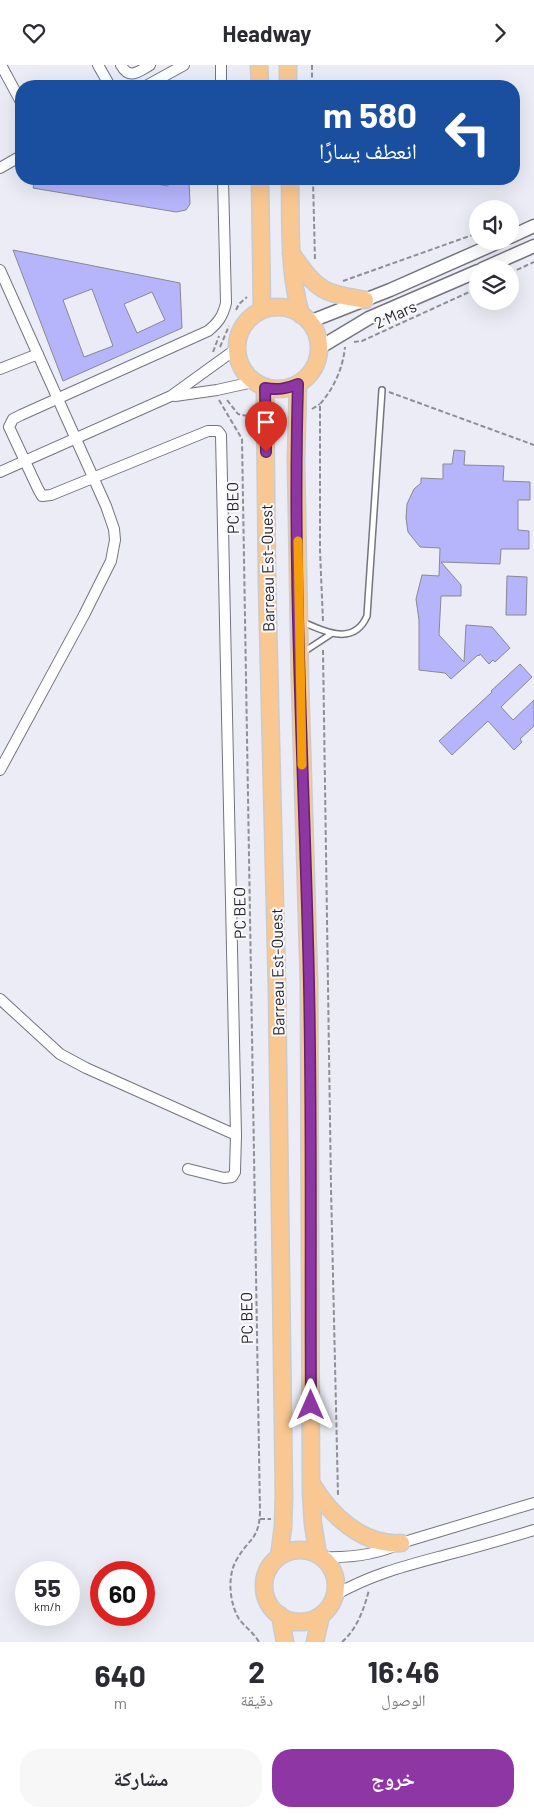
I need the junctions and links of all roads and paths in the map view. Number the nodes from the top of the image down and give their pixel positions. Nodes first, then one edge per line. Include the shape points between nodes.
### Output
1 (1, 65) edge
2 (98, 65) edge
3 (121, 65) edge
4 (150, 65) edge
5 (184, 65) edge
6 (221, 65) edge
7 (259, 65) edge
8 (288, 65) edge
9 (312, 65) edge
10 (107, 80) edge
11 (157, 80) edge
12 (221, 80) edge
13 (260, 80) edge
14 (288, 80) edge
15 (312, 80) edge
16 (15, 91) edge
17 (15, 159) edge
18 (0, 168) edge
19 (223, 185) edge
20 (260, 185) edge
21 (290, 185) edge
22 (313, 185) edge
23 (534, 226) edge
24 (519, 233) edge
25 (469, 236) edge
26 (534, 246) edge
27 (480, 250) edge
28 (291, 253) junction
29 (502, 260) edge
30 (534, 262) edge
31 (519, 269) edge
32 (0, 270) edge
33 (469, 275) edge
34 (263, 285) junction
35 (319, 285) junction
36 (469, 292) edge
37 (365, 300) junction
38 (262, 310) junction
39 (235, 313) dead end
40 (305, 318) junction
41 (231, 321) dead end
42 (345, 331) junction
43 (220, 335) dead end
44 (354, 342) dead end
45 (319, 348) junction
46 (236, 349) junction
47 (38, 353) junction
48 (213, 367) junction
49 (0, 369) edge
50 (298, 384) junction
51 (259, 385) junction
52 (218, 390) junction
53 (382, 390) joint
54 (171, 396) junction
55 (56, 398) junction
56 (266, 420) junction
57 (76, 439) junction
58 (534, 445) edge
59 (24, 461) junction
60 (0, 472) edge
61 (93, 477) junction
62 (299, 620) junction
63 (323, 631) junction
64 (331, 634) junction
65 (323, 639) junction
66 (299, 654) junction
67 (0, 770) edge
68 (0, 999) edge
69 (236, 1135) junction
70 (188, 1169) dead end
71 (311, 1483) junction
72 (534, 1503) edge
73 (336, 1516) junction
74 (534, 1530) edge
75 (402, 1543) junction
76 (320, 1556) junction
77 (279, 1557) junction
78 (370, 1576) junction
79 (335, 1595) junction
80 (280, 1615) junction
81 (321, 1615) junction
82 (260, 1642) edge
83 (285, 1642) edge
84 (316, 1642) edge
85 (342, 1642) edge

1 - 16 street
2 - 10 street
3 - 4 street via 128,74
5 - 11 street
6 - 12 street
7 - 13 main road
8 - 14 main road
9 - 15 path
17 - 18 street
19 - 55 street via 226,303 221,319 208,331
20 - 34 main road
21 - 28 main road
22 - 35 path
23 - 24 street
25 - 35 path
26 - 29 street
27 - 37 street
28 - 35 main road
28 - 40 main road via 295,294
30 - 31 path
32 - 47 street
33 - 42 street
34 - 38 main road
34 - 39 path via 239,304
35 - 37 main road via 344,296
36 - 44 path, 2 Mars
37 - 40 street
38 - 40 main road via 282,307
38 - 46 main road via 243,326
40 - 45 main road via 316,335
41 - 48 path
42 - 45 street
42 - 63 path via 344,357 333,389 320,404
43 - 48 path via 209,362
45 - 50 main road via 313,370
46 - 48 street
46 - 51 main road via 244,373
47 - 49 street
47 - 55 street
48 - 54 street
50 - 51 main road via 276,390
50 - 62 main road, Barreau Est-Ouest
51 - 52 street
51 - 56 main road, Barreau Est-Ouest
52 - 54 street
52 - 56 path via 238,414
52 - 82 path, PC BEO via 220,404 242,439 260,1512 260,1526 237,1559 231,1585 233,1603 240,1619
53 - 58 path
53 - 64 lane via 367,616 357,631
54 - 57 street
55 - 57 street
55 - 59 street via 13,419 10,424
56 - 77 main road, Barreau Est-Ouest via 284,1497
57 - 59 street
57 - 61 street
59 - 60 street
59 - 61 street via 40,493 45,496
61 - 67 street via 114,529 111,561
61 - 69 street via 208,431 218,431 222,435
62 - 63 lane
62 - 66 main road, Barreau Est-Ouest
63 - 64 lane
64 - 65 lane
65 - 66 lane
65 - 73 path via 338,1467
66 - 71 main road, Barreau Est-Ouest via 309,984
68 - 69 street via 60,1054
69 - 70 street via 235,1172 232,1177
71 - 73 main road
71 - 76 main road, Barreau Est-Ouest via 313,1524
72 - 75 street
73 - 75 main road via 366,1536 391,1544
74 - 78 street
75 - 76 street via 370,1554
76 - 77 main road via 302,1550
76 - 79 main road via 332,1570
77 - 80 main road via 269,1568 264,1590 269,1604
78 - 79 street
78 - 85 path via 366,1603
79 - 81 main road
80 - 81 main road via 300,1622
80 - 83 main road
81 - 84 main road

